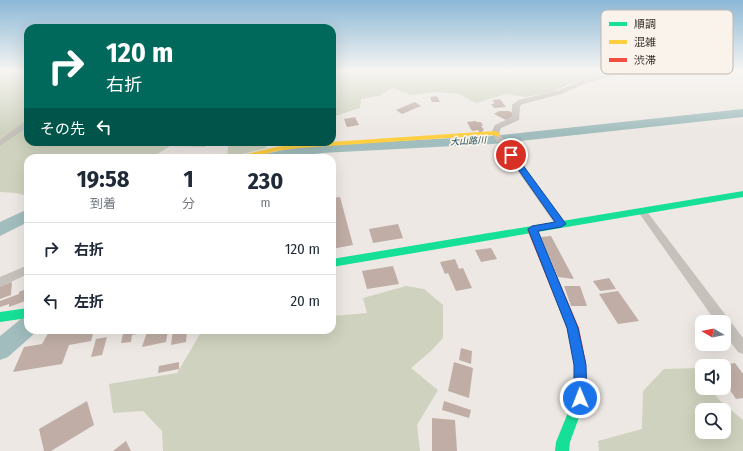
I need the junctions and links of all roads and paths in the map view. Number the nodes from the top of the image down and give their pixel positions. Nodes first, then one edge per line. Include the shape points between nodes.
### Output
1 (564, 91) edge
2 (24, 126) edge
3 (496, 134) junction
4 (0, 144) edge
5 (336, 144) edge
6 (299, 146) edge
7 (257, 154) edge
8 (743, 194) edge
9 (642, 211) junction
10 (561, 224) junction
11 (532, 229) junction
12 (336, 262) edge
13 (24, 271) edge
14 (0, 282) edge
15 (24, 314) edge
16 (719, 315) edge
17 (0, 317) edge
18 (731, 332) edge
19 (743, 348) edge
20 (562, 451) edge

1 - 3 street via 516,105 516,118 498,127
2 - 4 street
3 - 5 street
3 - 10 street
6 - 7 street
8 - 9 street
9 - 10 street
9 - 16 street
10 - 11 street
11 - 12 street
11 - 20 street via 573,328 580,365 580,398
13 - 14 street
15 - 17 street
18 - 19 street

